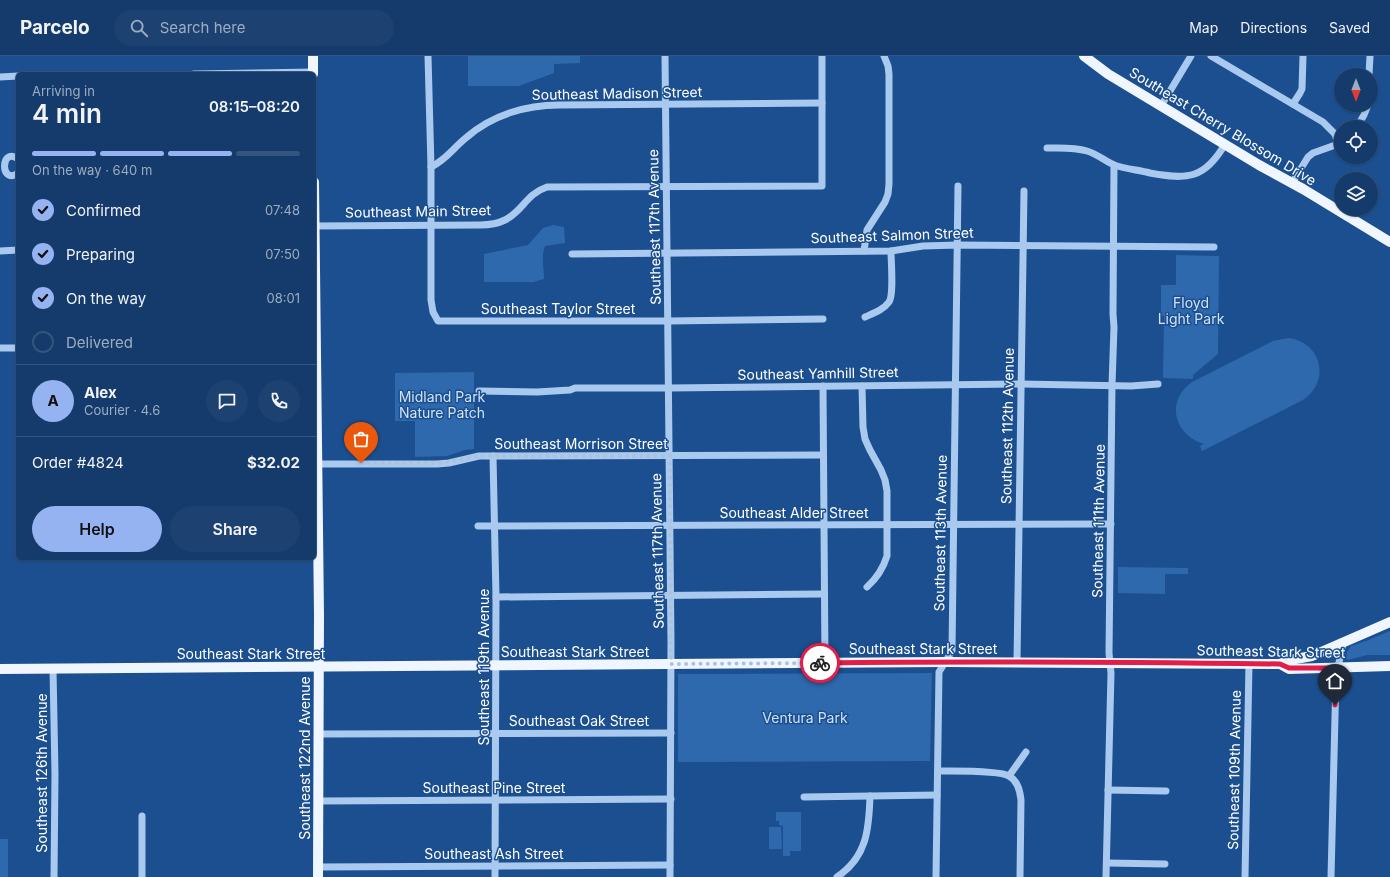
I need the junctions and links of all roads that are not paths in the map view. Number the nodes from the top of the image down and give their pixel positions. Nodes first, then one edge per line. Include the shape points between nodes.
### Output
1 (313, 56) edge
2 (428, 56) edge
3 (665, 56) edge
4 (822, 56) edge
5 (884, 56) edge
6 (1084, 56) edge
7 (1191, 56) edge
8 (1211, 56) edge
9 (1303, 56) edge
10 (1370, 56) edge
11 (1369, 68) edge
12 (313, 72) edge
13 (16, 76) edge
14 (0, 77) edge
15 (822, 103) junction
16 (1293, 104) junction
17 (666, 105) junction
18 (1161, 106) junction
19 (1334, 133) edge
20 (1225, 144) junction
21 (1334, 145) edge
22 (1047, 148) dead end
23 (16, 158) edge
24 (1114, 165) junction
25 (431, 167) junction
26 (16, 174) edge
27 (1292, 183) junction
28 (958, 186) dead end
29 (666, 187) junction
30 (1024, 190) dead end
31 (316, 226) edge
32 (431, 226) junction
33 (1390, 242) edge
34 (958, 245) junction
35 (1023, 245) junction
36 (1113, 246) junction
37 (1214, 247) dead end
38 (16, 250) edge
39 (0, 251) edge
40 (864, 251) junction
41 (891, 251) junction
42 (572, 254) dead end
43 (667, 254) junction
44 (866, 317) dead end
45 (822, 319) dead end
46 (668, 321) junction
47 (0, 348) edge
48 (16, 348) edge
49 (956, 384) junction
50 (1021, 384) junction
51 (1158, 384) dead end
52 (1112, 385) junction
53 (823, 386) junction
54 (862, 386) junction
55 (669, 388) junction
56 (479, 391) dead end
57 (823, 455) junction
58 (493, 456) junction
59 (670, 456) junction
60 (316, 464) joint
61 (1018, 523) junction
62 (824, 524) junction
63 (888, 524) junction
64 (953, 524) junction
65 (1111, 524) junction
66 (478, 526) dead end
67 (494, 526) junction
68 (670, 526) junction
69 (867, 588) dead end
70 (824, 594) junction
71 (671, 596) junction
72 (496, 597) junction
73 (1390, 622) edge
74 (1343, 643) junction
75 (945, 662) junction
76 (1017, 662) junction
77 (1110, 662) junction
78 (825, 663) junction
79 (671, 664) junction
80 (1249, 664) junction
81 (1280, 664) junction
82 (496, 665) junction
83 (319, 666) junction
84 (1390, 666) edge
85 (53, 668) junction
86 (1337, 668) junction
87 (0, 669) edge
88 (496, 733) junction
89 (671, 733) junction
90 (318, 734) junction
91 (1026, 752) dead end
92 (938, 771) junction
93 (1010, 776) junction
94 (1108, 790) junction
95 (1166, 790) dead end
96 (870, 796) junction
97 (937, 796) junction
98 (804, 797) dead end
99 (670, 799) junction
100 (496, 800) junction
101 (318, 801) junction
102 (142, 816) dead end
103 (1107, 863) junction
104 (1165, 864) dead end
105 (495, 866) junction
106 (670, 866) junction
107 (318, 872) edge
108 (54, 877) edge
109 (142, 877) edge
110 (495, 877) edge
111 (670, 877) edge
112 (837, 877) edge
113 (936, 877) edge
114 (1020, 877) edge
115 (1106, 877) edge
116 (1245, 877) edge
117 (1330, 877) edge

1 - 12 main road
2 - 25 street
3 - 17 street, Southeast 117th Avenue
4 - 15 street
5 - 40 street via 889,74 888,194 867,230
6 - 18 main road, Southeast Cherry Blossom Drive via 1108,74
7 - 18 street
8 - 16 street
9 - 16 street via 1302,89
10 - 11 street
13 - 14 street
15 - 17 street, Southeast Madison Street
15 - 29 street, Southeast Main Street via 822,186
16 - 19 street
17 - 25 street, Southeast Madison Street via 553,105 528,108 504,115 477,129 442,162
17 - 29 street, Southeast 117th Avenue
18 - 20 main road, Southeast Cherry Blossom Drive
20 - 24 street via 1213,162 1189,176 1168,176
20 - 27 main road, Southeast Cherry Blossom Drive
21 - 27 street via 1308,157
22 - 24 street via 1075,148 1088,151
23 - 26 street via 5,158 2,166 7,174
24 - 36 street, Southeast 111th Avenue
25 - 32 street
27 - 33 main road, Southeast Cherry Blossom Drive
28 - 34 street, Southeast 113th Avenue
29 - 32 street, Southeast Main Street via 547,187 534,192 506,220 480,226
29 - 43 street, Southeast 117th Avenue
30 - 35 street, Southeast 112th Avenue
31 - 32 street, Southeast Main Street
32 - 46 street, Southeast Taylor Street via 431,300 438,321
34 - 35 street, Southeast Salmon Street
34 - 41 street, Southeast Salmon Street via 923,246
34 - 49 street, Southeast 113th Avenue
35 - 36 street, Southeast Salmon Street
35 - 50 street, Southeast 112th Avenue
36 - 37 street, Southeast Salmon Street
36 - 52 street, Southeast 111th Avenue
38 - 39 street
40 - 41 street, Southeast Salmon Street
40 - 43 street, Southeast Salmon Street
41 - 44 street via 890,300 884,307
42 - 43 street, Southeast Salmon Street
43 - 46 street, Southeast 117th Avenue
45 - 46 street, Southeast Taylor Street
46 - 55 street, Southeast 117th Avenue
47 - 48 street
49 - 50 street, Southeast Yamhill Street
49 - 54 street, Southeast Yamhill Street
49 - 64 street, Southeast 113th Avenue
50 - 52 street, Southeast Yamhill Street
50 - 61 street, Southeast 112th Avenue
51 - 52 street, Southeast Yamhill Street
52 - 65 street, Southeast 111th Avenue
53 - 54 street, Southeast Yamhill Street
53 - 55 street, Southeast Yamhill Street
53 - 57 street
54 - 63 street via 865,439 885,480
55 - 56 street, Southeast Yamhill Street
55 - 59 street, Southeast 117th Avenue
57 - 59 street, Southeast Morrison Street
57 - 62 street
58 - 59 street, Southeast Morrison Street
58 - 60 street, Southeast Morrison Street via 472,457 438,464
58 - 67 street, Southeast 119th Avenue
59 - 68 street, Southeast 117th Avenue
60 - 83 main road, Southeast 122nd Avenue
61 - 64 street, Southeast Alder Street
61 - 65 street, Southeast Alder Street
61 - 76 street, Southeast 112th Avenue
62 - 63 street, Southeast Alder Street
62 - 68 street, Southeast Alder Street
62 - 70 street
63 - 64 street, Southeast Alder Street
63 - 69 street via 888,548 884,566
64 - 75 street, Southeast 113th Avenue via 952,651
65 - 77 street, Southeast 111th Avenue
66 - 67 street, Southeast Alder Street
67 - 68 street, Southeast Alder Street
67 - 72 street, Southeast 119th Avenue
68 - 71 street, Southeast 117th Avenue
70 - 71 street
70 - 78 street
71 - 72 street
71 - 79 street, Southeast 117th Avenue
72 - 82 street, Southeast 119th Avenue
73 - 74 main road
74 - 81 main road via 1312,656
74 - 86 street
75 - 76 main road, Southeast Stark Street
75 - 78 main road, Southeast Stark Street
75 - 92 street, Southeast 113th Avenue via 939,672
76 - 77 main road, Southeast Stark Street
77 - 80 main road, Southeast Stark Street
77 - 94 street, Southeast 111th Avenue
78 - 79 main road, Southeast Stark Street
79 - 82 main road, Southeast Stark Street
79 - 89 street, Southeast 117th Avenue
80 - 81 main road, Southeast Stark Street
80 - 116 street, Southeast 109th Avenue
81 - 86 main road, Southeast Stark Street via 1289,668
82 - 83 main road, Southeast Stark Street
82 - 88 street, Southeast 119th Avenue
83 - 85 main road, Southeast Stark Street
83 - 90 main road, Southeast 122nd Avenue
84 - 86 main road, Southeast Stark Street
85 - 87 main road, Southeast Stark Street
85 - 108 street, Southeast 126th Avenue
86 - 117 street
88 - 89 street, Southeast Oak Street
88 - 90 street, Southeast Oak Street
88 - 100 street, Southeast 119th Avenue
89 - 99 street, Southeast 117th Avenue
90 - 101 main road, Southeast 122nd Avenue
91 - 93 street
92 - 93 street via 996,773
92 - 97 street, Southeast 113th Avenue
93 - 114 street via 1020,790
94 - 95 street
94 - 103 street, Southeast 111th Avenue
96 - 97 street
96 - 98 street
96 - 112 street via 868,831 861,852
97 - 113 street, Southeast 113th Avenue
99 - 100 street, Southeast Pine Street
99 - 106 street, Southeast 117th Avenue
100 - 101 street, Southeast Pine Street
100 - 105 street, Southeast 119th Avenue
101 - 107 main road, Southeast 122nd Avenue
102 - 109 street
103 - 104 street
103 - 115 street, Southeast 111th Avenue
105 - 106 street, Southeast Ash Street
105 - 107 street, Southeast Ash Street
105 - 110 street, Southeast 119th Avenue
106 - 111 street, Southeast 117th Avenue

